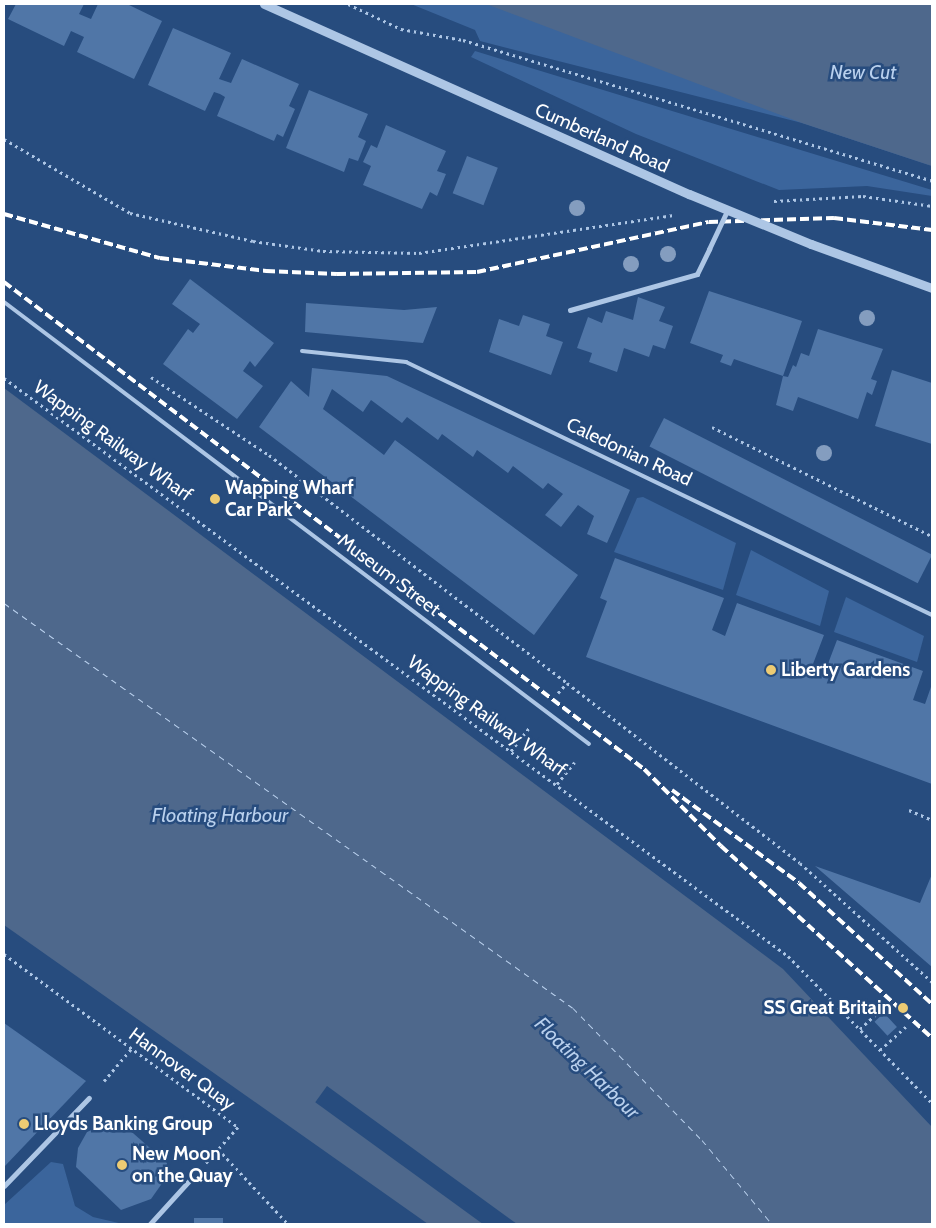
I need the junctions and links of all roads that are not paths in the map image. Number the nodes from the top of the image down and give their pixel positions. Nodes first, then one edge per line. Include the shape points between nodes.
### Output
1 (264, 4) edge
2 (727, 211) junction
3 (932, 288) edge
4 (4, 302) edge
5 (570, 310) dead end
6 (302, 351) dead end
7 (932, 616) edge
8 (589, 744) road end
9 (89, 1098) road end
10 (189, 1181) dead end
11 (4, 1186) edge
12 (150, 1224) edge

1 - 2 street, Cumberland Road, bridge
2 - 3 street, Cumberland Road, bridge
2 - 5 street, bridge via 697,274
4 - 8 lane, Museum Street
6 - 7 lane, Caledonian Road via 406,362
9 - 11 street
10 - 12 street

